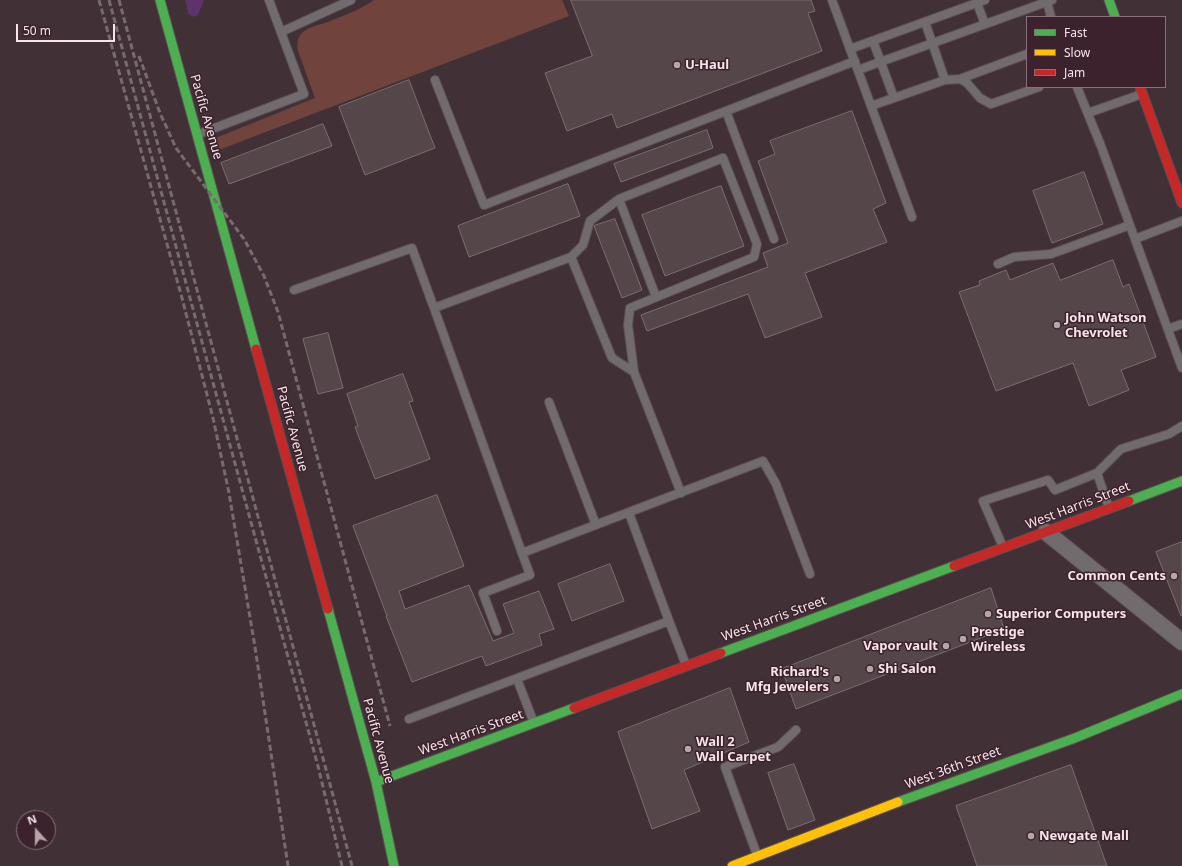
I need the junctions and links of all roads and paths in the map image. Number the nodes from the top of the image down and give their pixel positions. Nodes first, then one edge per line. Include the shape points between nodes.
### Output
1 (160, 0) edge
2 (268, 0) edge
3 (351, 0) edge
4 (832, 0) edge
5 (1109, 0) edge
6 (981, 1) edge
7 (1049, 1) edge
8 (1051, 16) edge
9 (1115, 16) edge
10 (925, 22) junction
11 (985, 24) junction
12 (281, 32) junction
13 (873, 41) junction
14 (932, 43) junction
15 (850, 49) junction
16 (1026, 54) edge
17 (855, 61) junction
18 (881, 62) junction
19 (858, 70) junction
20 (960, 79) junction
21 (435, 80) dead end
22 (945, 80) junction
23 (1036, 88) edge
24 (1077, 88) edge
25 (1141, 90) edge
26 (894, 98) junction
27 (871, 106) junction
28 (726, 111) junction
29 (1088, 113) junction
30 (197, 135) junction
31 (619, 199) junction
32 (1182, 203) edge
33 (912, 217) dead end
34 (1182, 221) edge
35 (1130, 225) junction
36 (1135, 238) junction
37 (774, 239) dead end
38 (571, 257) junction
39 (998, 264) dead end
40 (294, 290) dead end
41 (656, 297) junction
42 (434, 308) junction
43 (1182, 324) edge
44 (1168, 330) junction
45 (1182, 368) edge
46 (634, 372) junction
47 (549, 402) dead end
48 (1182, 426) edge
49 (1097, 473) junction
50 (1182, 481) edge
51 (681, 493) junction
52 (1109, 508) junction
53 (629, 513) junction
54 (596, 525) junction
55 (1046, 532) junction
56 (1003, 548) junction
57 (522, 553) junction
58 (810, 574) dead end
59 (669, 621) junction
60 (497, 631) dead end
61 (1182, 642) edge
62 (686, 665) junction
63 (517, 679) junction
64 (1182, 694) edge
65 (409, 719) dead end
66 (534, 723) junction
67 (796, 730) dead end
68 (376, 782) junction
69 (758, 856) junction
70 (394, 866) edge
71 (732, 866) edge

1 - 30 street, Pacific Avenue
2 - 12 lane
3 - 12 lane
4 - 15 lane
5 - 9 street
6 - 10 lane
6 - 11 lane
7 - 8 lane
7 - 11 lane
10 - 13 lane
10 - 14 lane
11 - 14 lane
12 - 30 lane via 304,94
13 - 15 lane
13 - 18 lane
14 - 18 lane
14 - 22 lane
15 - 17 lane
16 - 20 lane
17 - 19 lane
17 - 28 lane
18 - 19 lane
18 - 26 lane
19 - 27 lane
20 - 22 lane
20 - 23 lane via 980,98 991,104
21 - 28 lane via 484,205
22 - 26 lane
24 - 29 lane
25 - 29 lane
25 - 32 street
26 - 27 lane
27 - 33 lane
28 - 37 lane
29 - 35 lane
30 - 68 street, Pacific Avenue
31 - 38 lane via 590,221 583,245
31 - 41 lane
31 - 41 lane via 723,158 757,244 754,257
34 - 36 lane
35 - 36 lane
35 - 39 lane via 1051,254 1014,258
36 - 44 lane
38 - 42 lane
38 - 46 lane via 612,358
40 - 42 lane via 412,248
41 - 46 lane via 630,308 628,325
42 - 57 lane
43 - 44 lane
44 - 45 lane
46 - 51 lane
47 - 54 lane
48 - 49 lane via 1169,434 1121,449
49 - 52 lane
49 - 56 lane via 1055,490 1048,480 983,501
50 - 52 street, West Harris Street
51 - 53 lane
51 - 58 lane via 763,461 776,484
52 - 55 street, West Harris Street
53 - 54 lane
53 - 59 lane
54 - 57 lane
55 - 56 street, West Harris Street
55 - 61 street
56 - 62 street, West Harris Street
57 - 60 lane via 530,575 483,593
59 - 62 lane
59 - 63 lane
62 - 66 street, West Harris Street
63 - 65 lane
63 - 66 lane
64 - 69 street, West 36th Street via 1075,738
66 - 68 street, West Harris Street
67 - 69 lane via 778,747 725,767
68 - 70 street, Pacific Avenue
69 - 71 street, West 36th Street

